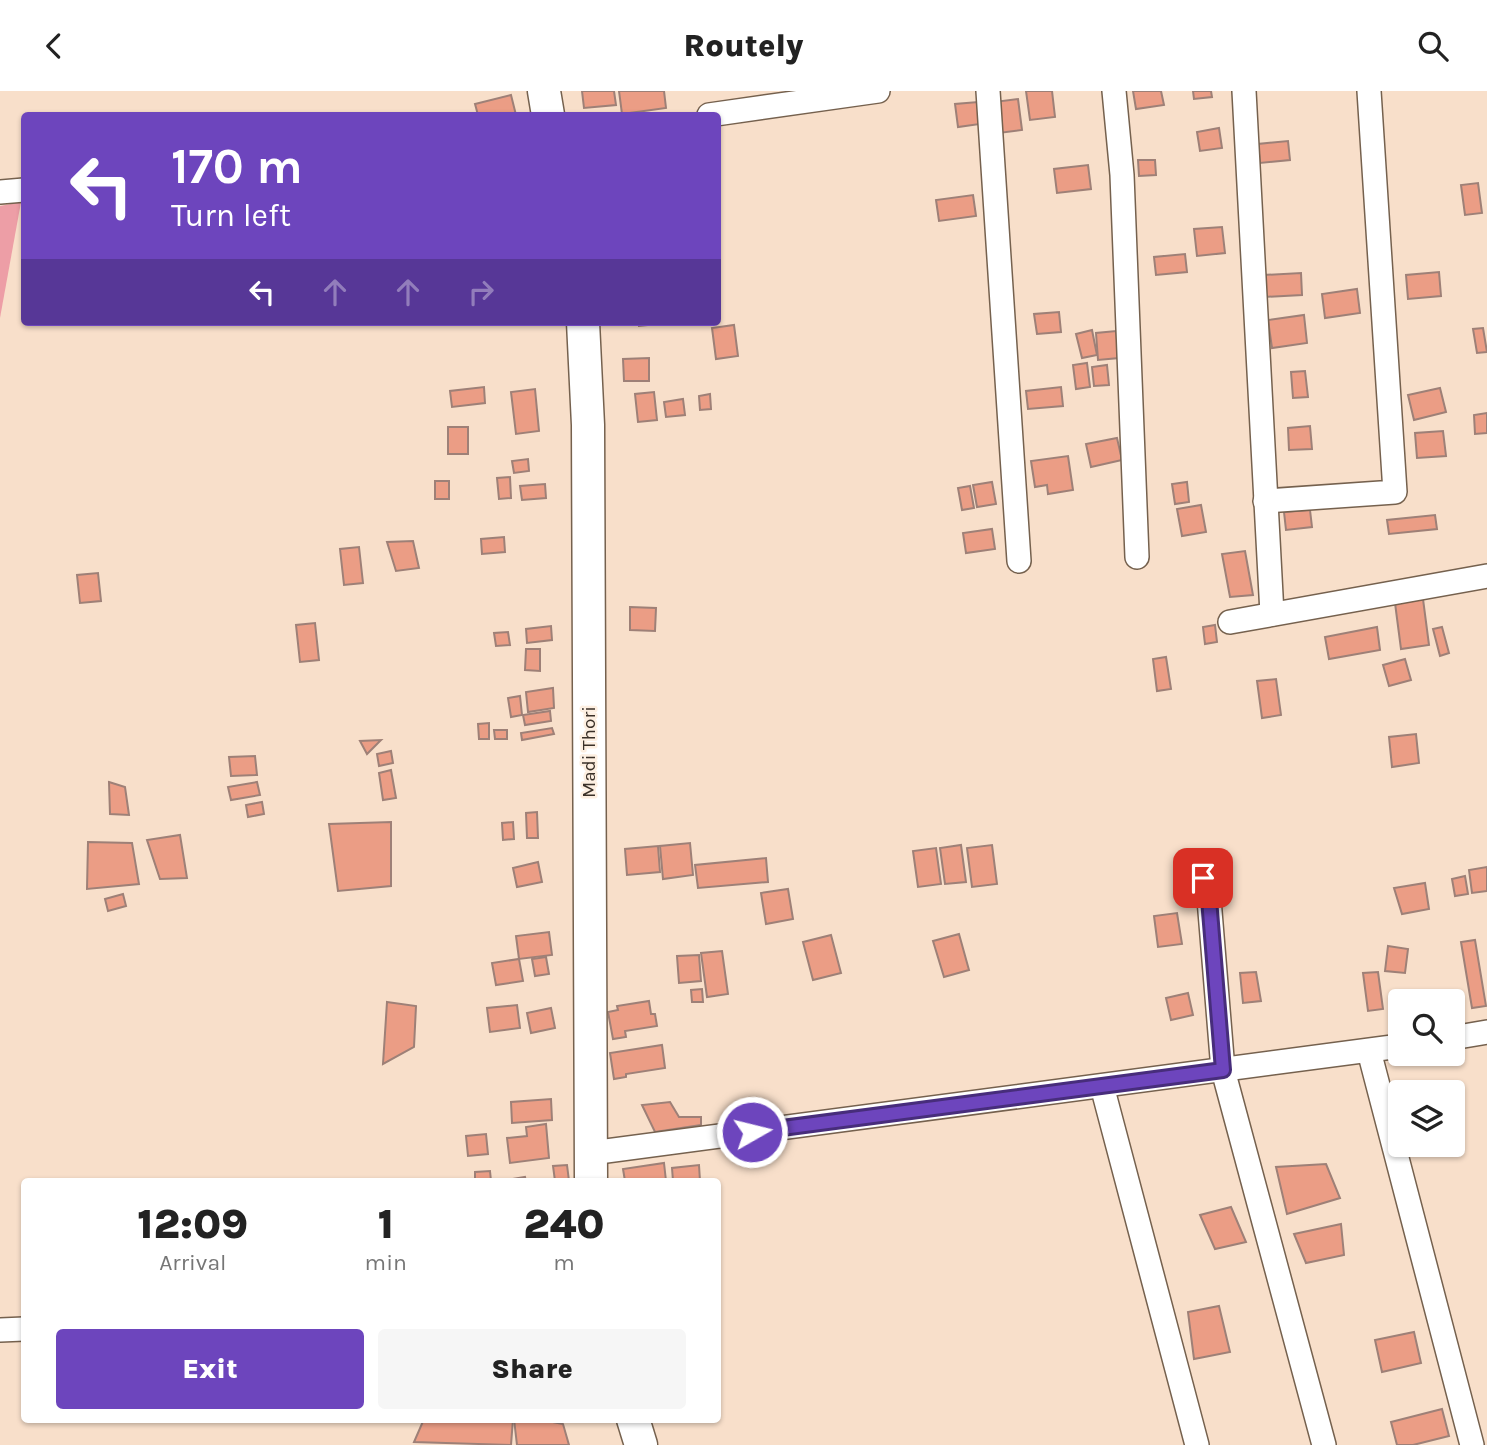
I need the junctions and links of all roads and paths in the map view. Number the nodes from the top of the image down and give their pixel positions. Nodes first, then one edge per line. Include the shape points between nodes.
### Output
1 (544, 91) edge
2 (878, 91) edge
3 (988, 91) edge
4 (1114, 91) edge
5 (1244, 91) edge
6 (1369, 91) edge
7 (548, 112) edge
8 (721, 113) edge
9 (21, 190) edge
10 (0, 192) edge
11 (583, 326) edge
12 (1265, 501) junction
13 (1137, 557) dead end
14 (1019, 561) dead end
15 (1487, 576) edge
16 (1272, 614) junction
17 (1230, 622) dead end
18 (1203, 878) dead end
19 (1487, 1032) edge
20 (1465, 1036) edge
21 (1388, 1048) edge
22 (1369, 1051) junction
23 (1223, 1070) junction
24 (1102, 1086) junction
25 (591, 1167) edge
26 (21, 1329) edge
27 (0, 1330) edge
28 (634, 1423) edge
29 (641, 1445) edge
30 (1197, 1445) edge
31 (1324, 1445) edge
32 (1472, 1445) edge

1 - 7 main road
2 - 8 street
3 - 14 street
4 - 13 street via 1122,175
5 - 12 street
6 - 12 street via 1395,492
9 - 10 street
11 - 25 main road, Madi Thori via 588,425
12 - 16 street
15 - 16 street
16 - 17 street
18 - 23 street via 1208,887
19 - 20 street
21 - 22 street
22 - 23 street
22 - 32 street
23 - 24 street
23 - 31 street
24 - 25 street
24 - 30 street
26 - 27 street
28 - 29 main road

